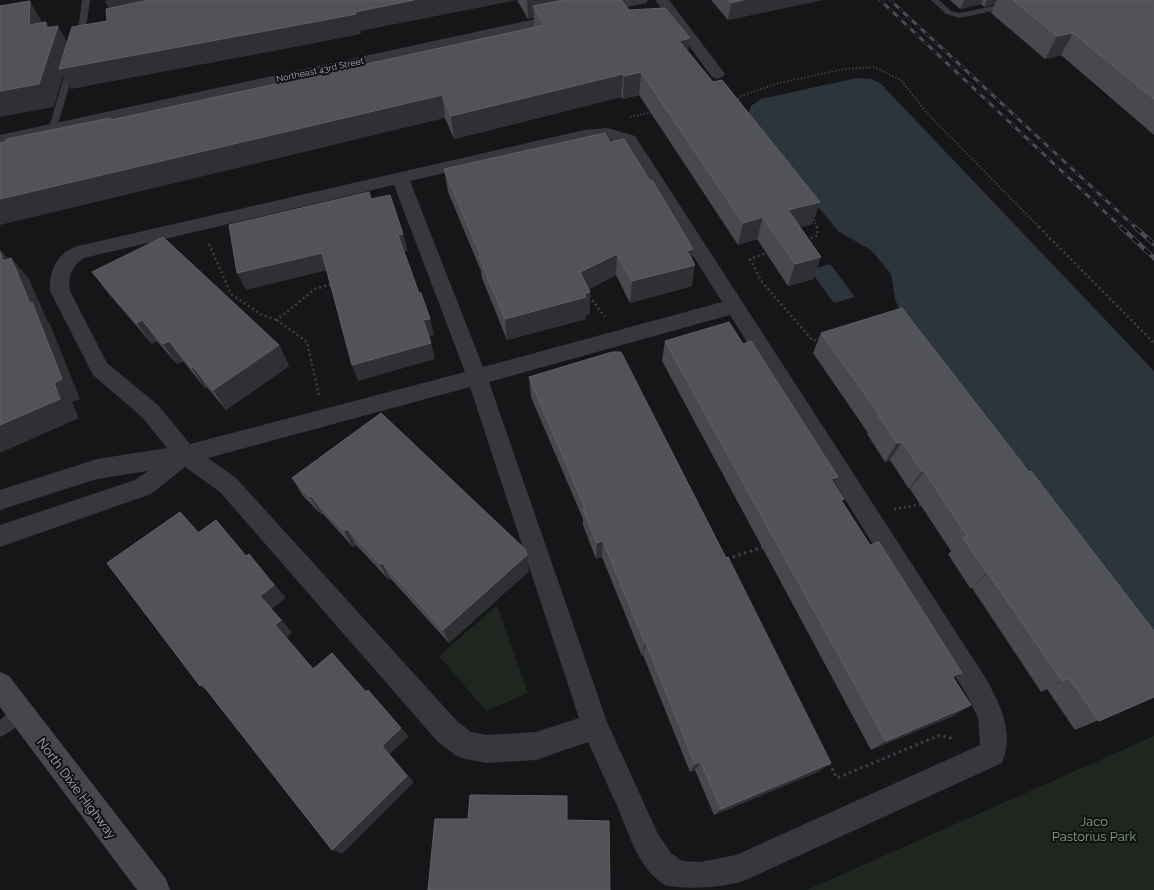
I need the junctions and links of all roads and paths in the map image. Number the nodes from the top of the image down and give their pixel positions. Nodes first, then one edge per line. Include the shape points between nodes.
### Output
1 (86, 0) edge
2 (641, 0) edge
3 (935, 0) edge
4 (1034, 0) edge
5 (665, 1) edge
6 (97, 28) edge
7 (73, 61) edge
8 (718, 74) dead end
9 (730, 100) edge
10 (737, 101) junction
11 (732, 107) edge
12 (656, 111) edge
13 (626, 118) dead end
14 (53, 128) junction
15 (0, 140) edge
16 (400, 178) junction
17 (812, 212) edge
18 (803, 241) edge
19 (209, 244) dead end
20 (773, 251) edge
21 (338, 282) edge
22 (587, 292) edge
23 (734, 306) junction
24 (606, 317) dead end
25 (276, 320) junction
26 (828, 336) edge
27 (1154, 343) edge
28 (477, 377) junction
29 (320, 398) dead end
30 (184, 455) junction
31 (0, 500) edge
32 (926, 503) dead end
33 (890, 510) dead end
34 (0, 536) edge
35 (767, 545) edge
36 (724, 560) edge
37 (0, 686) edge
38 (20, 712) junction
39 (595, 726) junction
40 (0, 730) edge
41 (960, 742) dead end
42 (826, 757) edge
43 (155, 890) edge

1 - 6 lane via 80,34
2 - 14 street, Northeast 43rd Street
3 - 4 lane via 955,16
5 - 8 street
7 - 14 lane
9 - 10 path
10 - 11 path
10 - 27 path via 741,96 779,83 845,69 874,67 901,80 926,112
12 - 13 path
14 - 15 street, Northeast 43rd Street
16 - 23 street via 584,135 605,132 618,135 629,140
16 - 28 street
16 - 30 street via 78,253 68,259 59,279 60,291 100,369 150,411
17 - 18 path via 818,235
19 - 25 path via 231,294 262,315
20 - 26 path via 750,259 762,282 813,341
21 - 25 path via 315,289
22 - 24 path
23 - 28 street
23 - 39 street via 976,686 991,714 995,738 992,753 738,869 700,877 676,874 656,856 648,844
25 - 29 path via 307,342
28 - 30 street
28 - 39 street
30 - 31 street via 97,469
30 - 34 street via 143,486
30 - 39 street via 228,485 447,731 465,745 487,749 536,746
32 - 33 path
35 - 36 path
37 - 38 main road, North Dixie Highway
38 - 40 lane
38 - 43 main road, North Dixie Highway
41 - 42 path via 940,734 837,778

